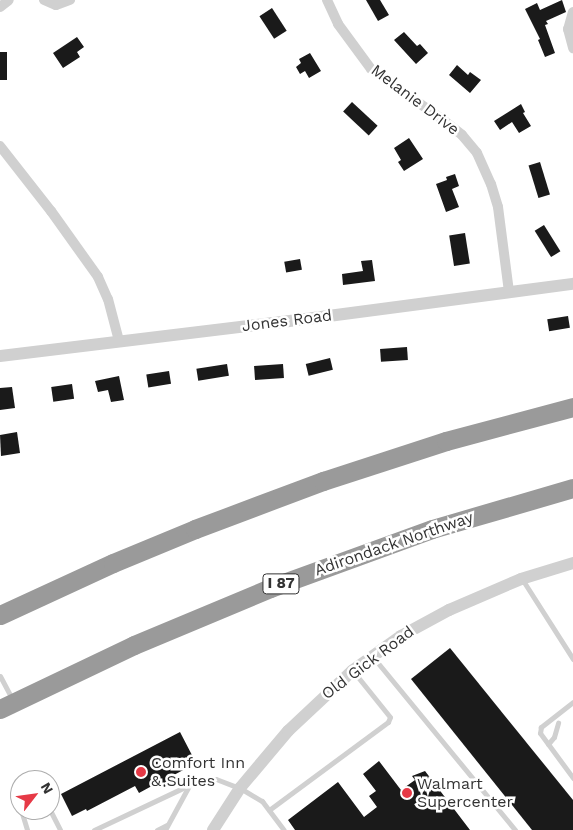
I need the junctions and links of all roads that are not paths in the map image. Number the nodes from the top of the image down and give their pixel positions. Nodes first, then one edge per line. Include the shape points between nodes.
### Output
1 (9, 0) edge
2 (44, 0) edge
3 (70, 0) edge
4 (328, 0) edge
5 (0, 7) edge
6 (573, 12) edge
7 (573, 48) edge
8 (0, 146) edge
9 (573, 284) edge
10 (509, 292) junction
11 (119, 341) junction
12 (0, 356) edge
13 (573, 407) edge
14 (573, 488) edge
15 (573, 563) edge
16 (522, 579) junction
17 (0, 615) edge
18 (372, 656) junction
19 (573, 659) edge
20 (352, 671) junction
21 (0, 676) edge
22 (573, 702) edge
23 (7, 705) edge
24 (558, 723) dead end
25 (548, 744) junction
26 (573, 778) edge
27 (190, 784) junction
28 (240, 788) junction
29 (269, 810) junction
30 (166, 828) edge
31 (94, 830) edge
32 (158, 830) edge
33 (213, 830) edge
34 (284, 830) edge
35 (516, 830) edge

1 - 5 street
2 - 3 street via 56,5
4 - 10 street, Melanie Drive via 338,24 372,69 444,120 477,153 498,207
6 - 7 street via 568,29
8 - 11 street via 98,277 108,299
9 - 10 street, Jones Road
10 - 11 street, Jones Road
11 - 12 street, Jones Road
13 - 17 highway via 446,441 323,481 186,532
14 - 23 highway, Adirondack Northway / I 87 via 432,530 270,588 134,645
15 - 16 street, Old Gick Road
16 - 18 street, Old Gick Road via 432,619
16 - 19 lane
18 - 20 street, Old Gick Road
18 - 35 lane
20 - 28 street, Old Gick Road via 288,731
20 - 29 lane via 390,717 388,722
21 - 23 lane
22 - 25 lane via 541,728 540,733
24 - 25 lane
25 - 26 lane
27 - 28 lane via 216,779
27 - 30 lane
27 - 31 lane
28 - 29 lane via 262,801
28 - 33 street, Old Gick Road
29 - 34 lane
30 - 32 lane

